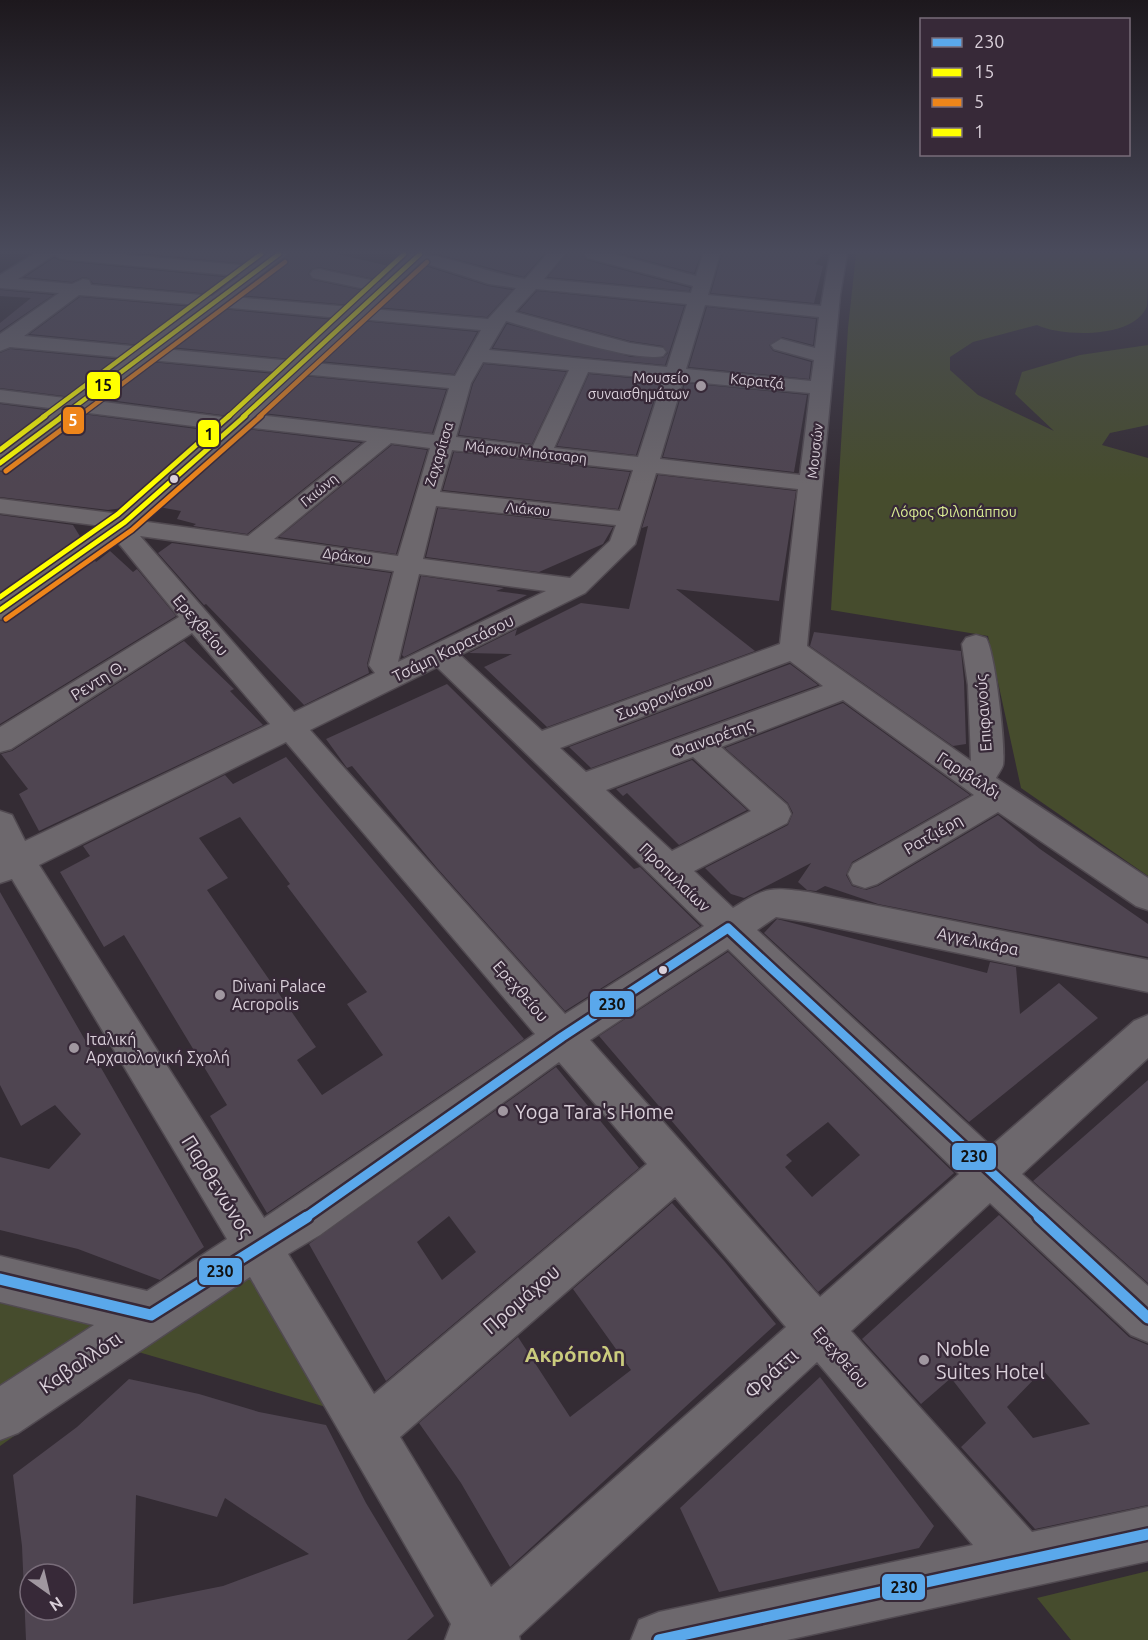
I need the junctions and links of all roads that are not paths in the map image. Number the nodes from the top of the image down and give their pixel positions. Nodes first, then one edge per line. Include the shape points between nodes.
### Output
1 (18, 331) edge
2 (176, 331) edge
3 (338, 331) edge
4 (492, 331) edge
5 (546, 331) edge
6 (689, 331) edge
7 (827, 331) edge
8 (2, 342) edge
9 (781, 345) dead end
10 (145, 354) junction
11 (477, 355) junction
12 (825, 357) junction
13 (581, 364) junction
14 (679, 364) junction
15 (297, 367) junction
16 (461, 383) junction
17 (821, 388) junction
18 (0, 396) edge
19 (76, 405) junction
20 (238, 422) junction
21 (385, 437) junction
22 (442, 443) junction
23 (541, 452) junction
24 (0, 463) edge
25 (648, 465) junction
26 (812, 483) junction
27 (426, 498) junction
28 (0, 506) edge
29 (630, 519) junction
30 (0, 522) edge
31 (117, 528) junction
32 (254, 543) junction
33 (410, 564) junction
34 (576, 586) junction
35 (0, 610) edge
36 (195, 619) junction
37 (976, 644) dead end
38 (793, 649) junction
39 (441, 654) junction
40 (395, 676) junction
41 (844, 689) junction
42 (290, 728) junction
43 (0, 741) edge
44 (697, 742) junction
45 (536, 745) junction
46 (580, 787) junction
47 (990, 788) junction
48 (6, 851) edge
49 (667, 869) junction
50 (865, 874) dead end
51 (1148, 896) edge
52 (728, 928) junction
53 (1148, 976) edge
54 (1148, 1033) edge
55 (561, 1037) junction
56 (675, 1168) junction
57 (991, 1175) junction
58 (256, 1248) junction
59 (0, 1279) edge
60 (151, 1315) junction
61 (1148, 1318) edge
62 (818, 1331) junction
63 (0, 1415) edge
64 (369, 1431) junction
65 (1148, 1534) edge
66 (1022, 1561) junction
67 (483, 1637) edge
68 (659, 1640) edge

1 - 8 street
2 - 10 street
3 - 15 street
4 - 11 street, Ζαχαρίτσα
5 - 14 street
6 - 14 street, Τσάμη Καρατάσου
7 - 12 street, Μουσών
8 - 10 street
9 - 12 street
10 - 15 street
10 - 19 street
11 - 13 street, Καρατζά
11 - 16 street, Ζαχαρίτσα
12 - 17 street, Μουσών
13 - 14 street, Καρατζά
13 - 23 street
14 - 17 street, Καρατζά
14 - 25 street, Τσάμη Καρατάσου
15 - 16 street
15 - 20 street
16 - 22 street, Ζαχαρίτσα
17 - 26 street, Μουσών
18 - 19 street, Μάρκου Μπότσαρη
19 - 20 street, Μάρκου Μπότσαρη
19 - 24 street
20 - 21 street, Μάρκου Μπότσαρη
20 - 31 street
21 - 22 street, Μάρκου Μπότσαρη
21 - 32 street, Γκιώνη
22 - 23 street, Μάρκου Μπότσαρη
22 - 27 street, Ζαχαρίτσα
23 - 25 street, Μάρκου Μπότσαρη
25 - 26 street, Μάρκου Μπότσαρη
25 - 29 street, Τσάμη Καρατάσου
26 - 38 street, Μουσών
27 - 29 street, Λιάκου
27 - 33 street, Ζαχαρίτσα
28 - 31 street, Δράκου
29 - 34 street, Τσάμη Καρατάσου via 622,544
30 - 31 street, Δράκου
31 - 32 street, Δράκου
31 - 35 street
31 - 36 street, Ερεχθείου
32 - 33 street, Δράκου
33 - 34 street, Δράκου
33 - 40 street, Ζαχαρίτσα via 383,665
34 - 39 street, Τσάμη Καρατάσου
36 - 42 street, Ερεχθείου
36 - 43 street, Ρεντη Θ.
37 - 47 street, Επιφανούς
38 - 41 street, Γαριβάλδι
38 - 45 street, Σωφρονίσκου
39 - 40 street, Τσάμη Καρατάσου
39 - 45 street, Προπυλαίων
40 - 42 street, Τσάμη Καρατάσου
41 - 44 street, Φαιναρέτης
41 - 47 street, Γαριβάλδι
42 - 48 street, Τσάμη Καρατάσου
42 - 55 street, Ερεχθείου
44 - 46 street, Φαιναρέτης
44 - 49 street via 775,814
45 - 46 street, Προπυλαίων
46 - 49 street, Προπυλαίων
47 - 50 street, Ρατζιέρη
47 - 51 street, Γαριβάλδι
48 - 58 street, Παρθενώνος
49 - 52 street, Προπυλαίων
52 - 53 street, Αγγελικάρα via 771,902
52 - 55 street, Καβαλλότι
52 - 57 street, Προπυλαίων
54 - 57 street, Φράττι
55 - 56 street, Ερεχθείου
55 - 58 street, Καβαλλότι via 304,1219
56 - 62 street, Ερεχθείου
56 - 64 street, Προμάχου
57 - 61 street, Προπυλαίων
57 - 62 street, Φράττι
58 - 60 street, Καβαλλότι
58 - 64 street, Παρθενώνος
59 - 60 street
60 - 63 street, Καβαλλότι
62 - 66 street, Ερεχθείου
62 - 67 street, Φράττι
64 - 67 street, Παρθενώνος
65 - 66 street
66 - 68 street

